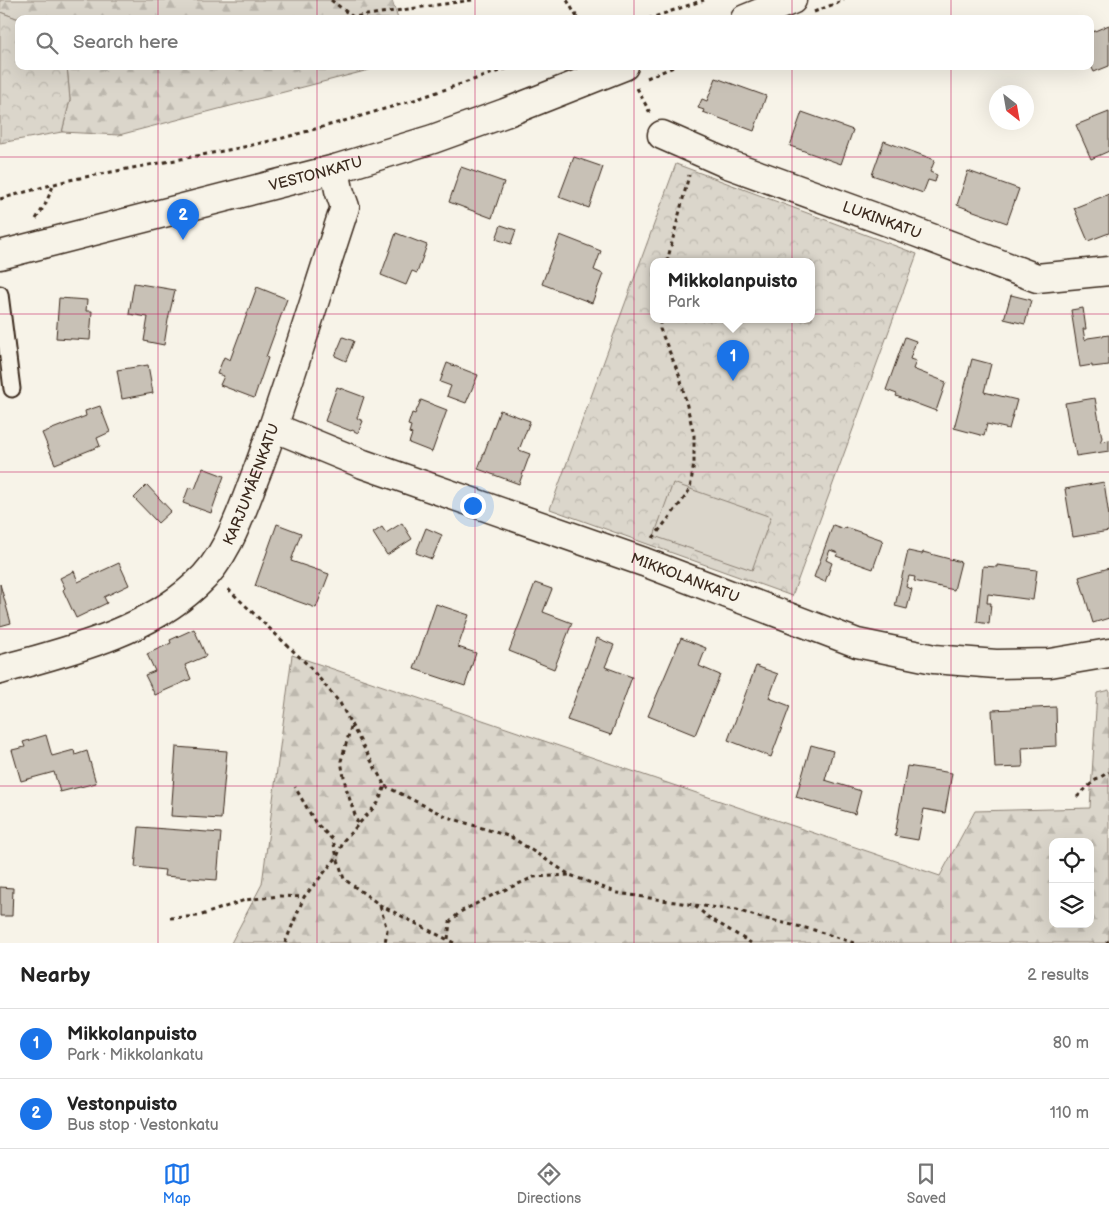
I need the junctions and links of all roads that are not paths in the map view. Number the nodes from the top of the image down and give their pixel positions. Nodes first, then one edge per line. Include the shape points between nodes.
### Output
1 (802, 6) edge
2 (762, 15) edge
3 (630, 74) edge
4 (662, 135) road end
5 (335, 169) junction
6 (0, 255) edge
7 (1109, 271) edge
8 (0, 294) edge
9 (12, 389) dead end
10 (273, 427) junction
11 (1109, 653) edge
12 (0, 670) edge

1 - 2 street
3 - 5 street, VESTONKATU
4 - 7 street, LUKINKATU via 728,164 1037,278
5 - 6 street, VESTONKATU
5 - 10 street, KARJUMÄENKATU via 345,207
8 - 9 lane
10 - 11 street, MIKKOLANKATU via 363,464 644,562 857,642 934,659 996,664 1050,663
10 - 12 street, KARJUMÄENKATU via 236,526 218,561 197,585 169,606 115,634

